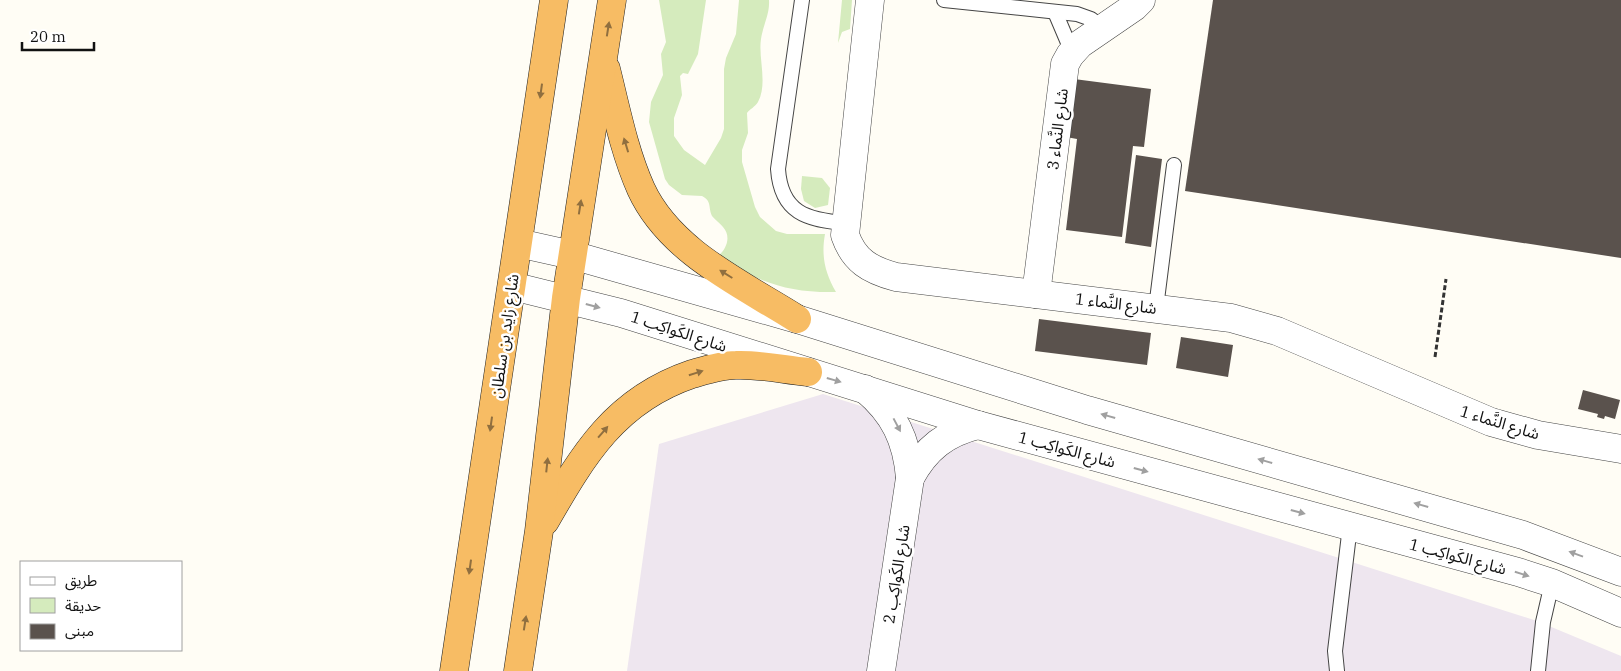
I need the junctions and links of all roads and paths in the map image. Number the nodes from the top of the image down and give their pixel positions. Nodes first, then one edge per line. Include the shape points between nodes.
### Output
1 (554, 0) edge
2 (612, 0) edge
3 (802, 0) edge
4 (870, 0) edge
5 (944, 0) edge
6 (1141, 0) edge
7 (1055, 12) junction
8 (1104, 29) junction
9 (1072, 52) junction
10 (603, 58) junction
11 (1174, 165) dead end
12 (845, 223) junction
13 (518, 243) junction
14 (572, 255) junction
15 (1446, 279) dead end
16 (512, 286) junction
17 (1036, 294) junction
18 (566, 298) junction
19 (1156, 308) junction
20 (797, 319) junction
21 (1436, 357) dead end
22 (808, 372) junction
23 (865, 389) junction
24 (978, 425) junction
25 (1621, 449) edge
26 (910, 478) junction
27 (1350, 526) junction
28 (539, 531) junction
29 (1621, 572) edge
30 (1552, 583) junction
31 (1621, 613) edge
32 (454, 671) edge
33 (518, 671) edge
34 (881, 671) edge
35 (1337, 671) edge
36 (1538, 671) edge

1 -> 13 highway, شارع زايد بن سلطان
10 -> 2 highway
3 - 12 lane via 778,180 786,199 805,216 817,221
4 - 12 street, شارع النَّماء 1
5 - 7 lane
6 - 8 street
7 - 8 lane via 1084,16
7 - 9 lane
8 - 9 street
9 - 17 street, شارع النَّماء 3 via 1062,85
14 -> 10 highway
20 -> 10 highway via 701,258 658,216 642,191 632,164
11 - 19 lane
12 - 17 street, شارع النَّماء 1 via 848,246 873,270 896,277
13 - 14 street
13 - 16 highway, شارع زايد بن سلطان
14 - 18 highway
14 - 20 street
15 - 21 path
16 - 18 street, شارع الكَواكِب 1
16 -> 32 highway, شارع زايد بن سلطان
17 - 19 street, شارع النَّماء 1
18 -> 22 street, شارع الكَواكِب 1
28 -> 18 highway
19 - 25 street, شارع النَّماء 1 via 1231,318 1262,326 1491,422 1538,435
29 -> 20 street via 1523,535 1087,410
22 -> 23 street, شارع الكَواكِب 1
28 -> 22 highway via 577,466 598,438 610,424 651,392 708,369 736,365
23 - 24 street, شارع الكَواكِب 1
23 -> 26 street, شارع الكَواكِب 2 via 881,402 897,425 908,457
24 - 26 street, شارع الكَواكِب 2 via 944,437 930,448
24 -> 27 street, شارع الكَواكِب 1
26 - 34 street, شارع الكَواكِب 2
27 -> 30 street, شارع الكَواكِب 1
27 - 35 lane via 1335,651
33 -> 28 highway
30 - 31 street, شارع الكَواكِب 1
30 - 36 lane

